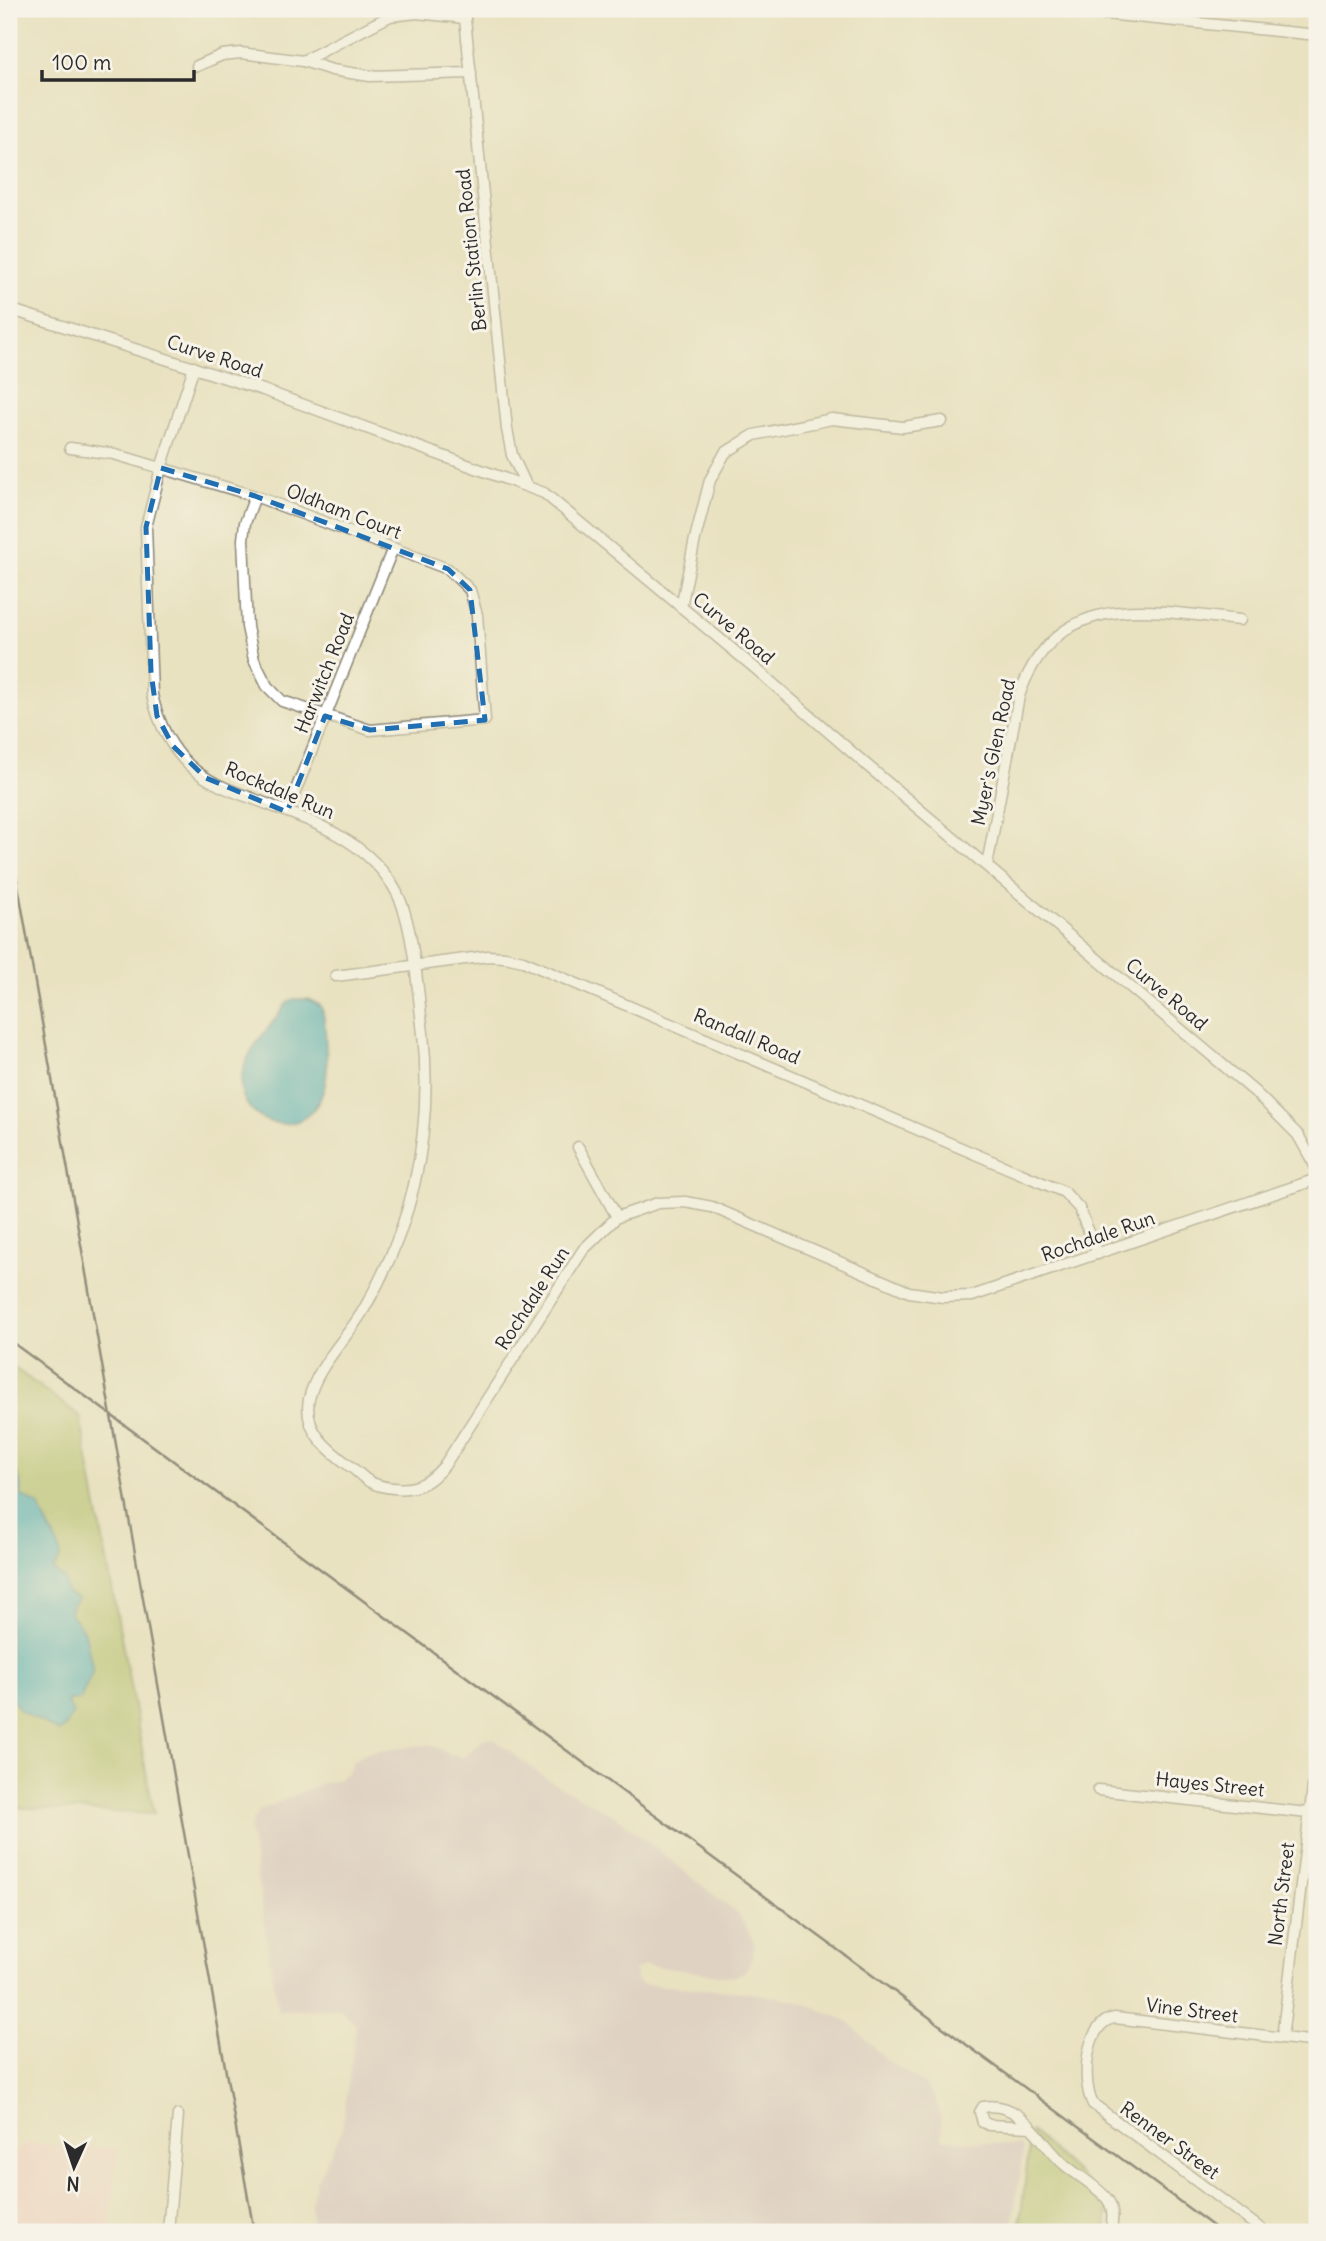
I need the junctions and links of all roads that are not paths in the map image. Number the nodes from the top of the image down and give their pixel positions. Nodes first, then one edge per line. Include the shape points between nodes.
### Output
1 (1055, 9) edge
2 (465, 13) edge
3 (1317, 35) edge
4 (303, 61) junction
5 (197, 66) dead end
6 (471, 73) junction
7 (9, 309) edge
8 (194, 367) junction
9 (942, 421) dead end
10 (70, 448) dead end
11 (161, 468) junction
12 (526, 485) junction
13 (255, 496) junction
14 (393, 548) junction
15 (681, 607) junction
16 (1240, 620) dead end
17 (325, 716) junction
18 (287, 812) junction
19 (987, 865) junction
20 (414, 965) junction
21 (336, 976) dead end
22 (423, 1036) joint
23 (578, 1147) dead end
24 (1317, 1169) edge
25 (1317, 1179) edge
26 (617, 1217) junction
27 (1098, 1254) junction
28 (1317, 1755) edge
29 (1098, 1790) dead end
30 (1313, 1813) edge
31 (1282, 2038) junction
32 (1317, 2042) edge
33 (1088, 2058) joint
34 (178, 2115) dead end
35 (1031, 2127) dead end
36 (168, 2232) edge
37 (1110, 2232) edge
38 (1265, 2232) edge

1 - 3 street
2 - 4 street via 390,16
2 - 6 street, Berlin Station Road
4 - 5 street via 241,53
4 - 6 street via 370,76
6 - 12 street, Berlin Station Road via 507,429
7 - 8 street, Curve Road
8 - 11 street, Rockdale Run
8 - 12 street, Curve Road
9 - 15 street via 902,427 832,418 754,435 725,453 710,480
10 - 11 street, Oldham Court via 114,454
11 - 13 street, Oldham Court
11 - 18 street, Rockdale Run via 146,527 152,695 157,716 188,765 229,790
12 - 15 street, Curve Road via 544,493
13 - 14 street, Oldham Court
13 - 17 street via 243,539 247,627 254,660 267,686 282,701
14 - 17 street, Harwitch Road
14 - 17 street, Oldham Court via 448,569 470,590 477,615 485,720 370,730
15 - 19 street, Curve Road
16 - 19 street, Myer's Glen Road via 1142,610 1108,612 1073,625 1045,648 1019,696
17 - 18 street, Harwitch Road
18 - 20 street, Rockdale Run via 343,836 386,876 408,924
19 - 24 street, Curve Road via 1271,1106 1298,1135
20 - 21 street, Randall Road
20 - 22 street, Rockdale Run
20 - 27 street, Randall Road via 505,957 577,982 1064,1192 1079,1208
22 - 26 street, Rochdale Run via 427,1105 415,1186 396,1246 364,1310 315,1381 309,1402 320,1443 370,1482 389,1488 414,1487 432,1479 583,1250
23 - 26 street
25 - 27 street, Rochdale Run
26 - 27 street, Rochdale Run via 657,1203 685,1202 712,1208 909,1292 943,1297 972,1296
28 - 30 street, North Street
29 - 30 street, Hayes Street
30 - 31 street, North Street
31 - 32 street, Vine Street
31 - 33 street, Vine Street via 1115,2018 1097,2027
33 - 38 street, Renner Street via 1086,2080 1093,2104
34 - 36 street
35 - 37 street via 1062,2163 1101,2193 1111,2207

